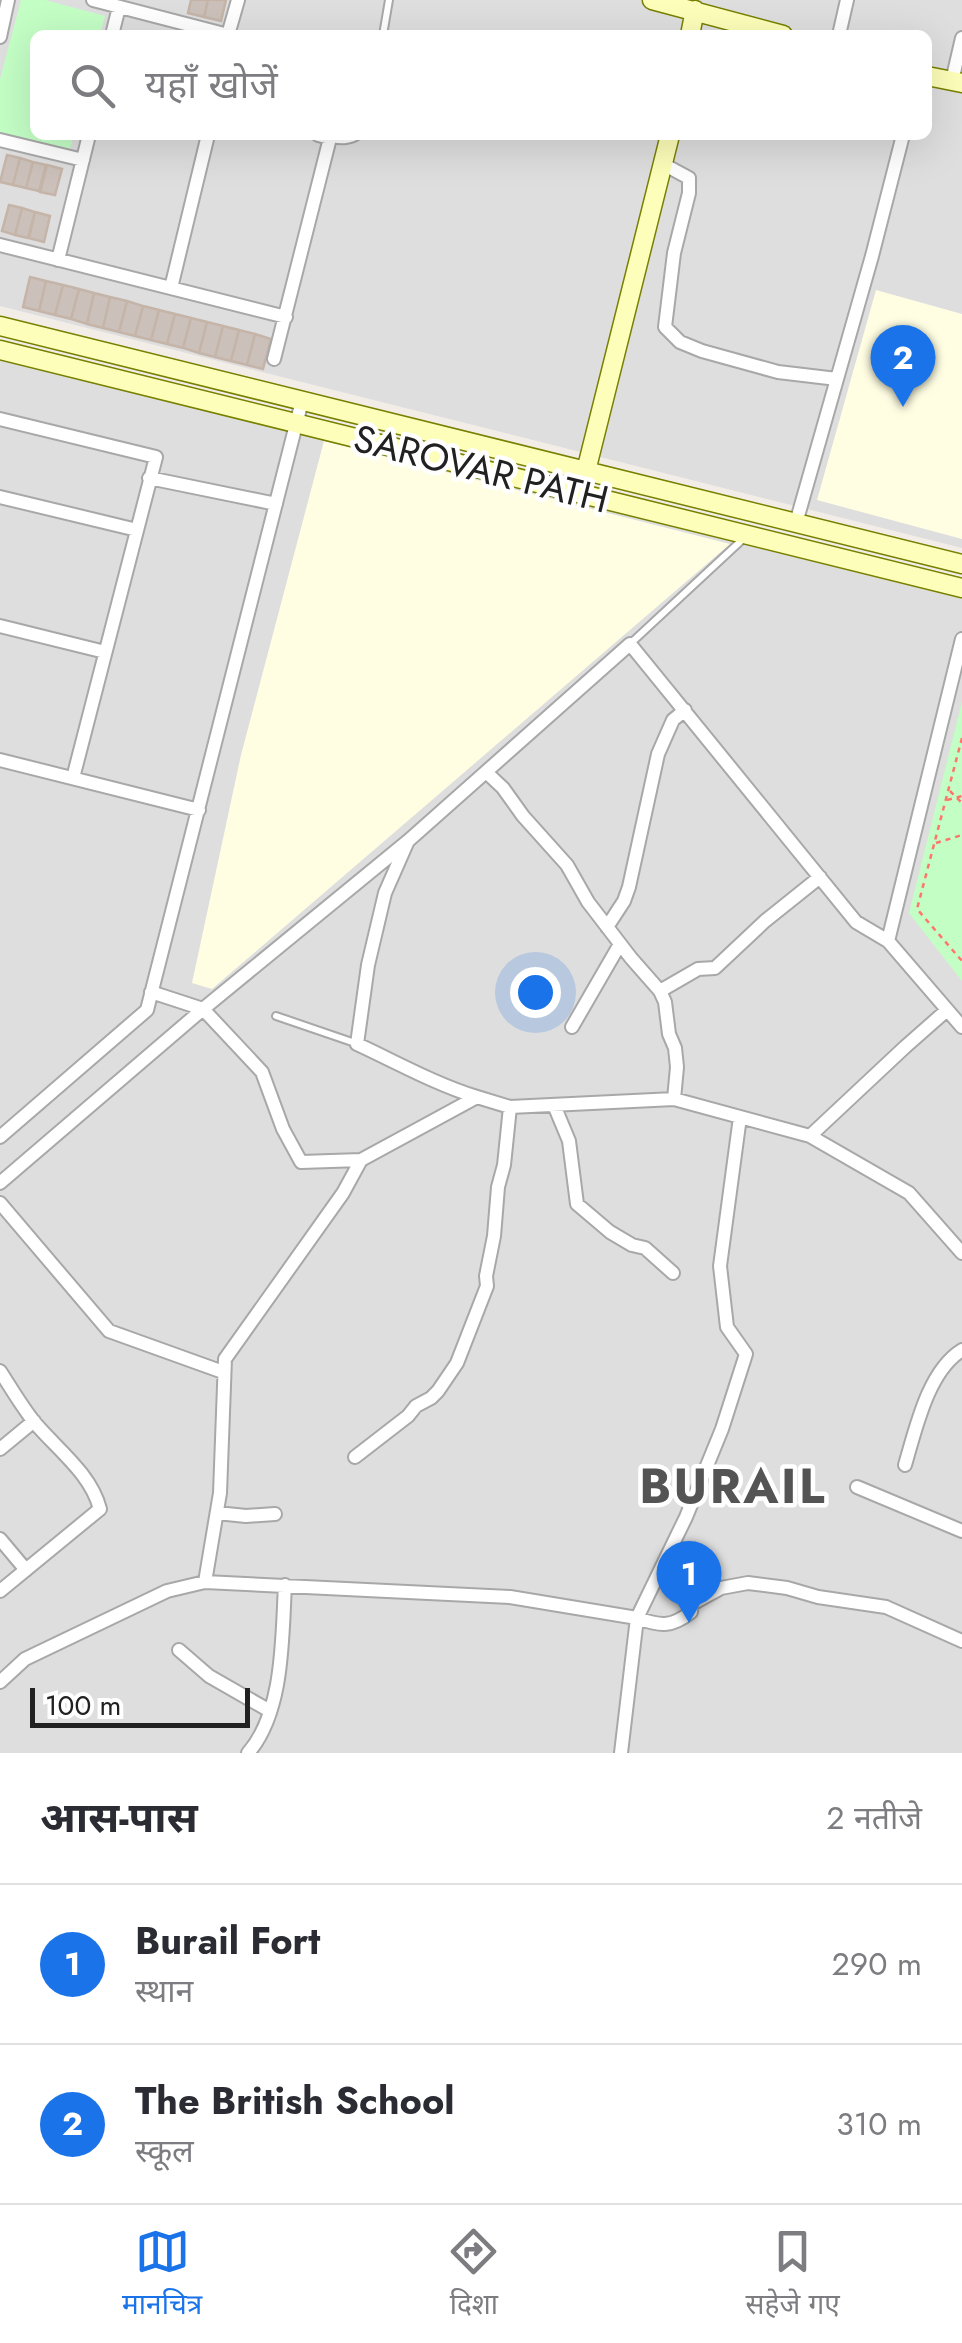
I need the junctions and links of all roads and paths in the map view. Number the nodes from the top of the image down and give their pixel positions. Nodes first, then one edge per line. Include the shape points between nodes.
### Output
1 (8, 0) edge
2 (93, 0) edge
3 (238, 0) edge
4 (389, 0) edge
5 (652, 0) edge
6 (847, 0) edge
7 (119, 6) junction
8 (695, 10) junction
9 (113, 30) edge
10 (209, 30) edge
11 (229, 30) edge
12 (383, 30) edge
13 (691, 30) edge
14 (765, 30) edge
15 (839, 30) edge
16 (0, 37) edge
17 (962, 38) edge
18 (932, 77) edge
19 (957, 82) edge
20 (0, 140) edge
21 (88, 140) edge
22 (207, 140) edge
23 (323, 140) edge
24 (669, 140) edge
25 (902, 140) edge
26 (83, 160) junction
27 (664, 164) junction
28 (0, 245) edge
29 (58, 260) junction
30 (171, 288) junction
31 (286, 316) junction
32 (0, 326) edge
33 (0, 350) edge
34 (274, 359) dead end
35 (837, 379) junction
36 (302, 401) junction
37 (0, 418) edge
38 (296, 423) junction
39 (586, 472) junction
40 (149, 478) junction
41 (581, 494) junction
42 (0, 496) edge
43 (276, 504) junction
44 (796, 523) junction
45 (137, 530) junction
46 (747, 535) junction
47 (962, 564) edge
48 (962, 588) edge
49 (0, 626) edge
50 (962, 640) edge
51 (630, 644) junction
52 (105, 652) junction
53 (685, 710) junction
54 (962, 738) edge
55 (961, 751) edge
56 (0, 760) edge
57 (486, 772) junction
58 (73, 778) junction
59 (948, 790) junction
60 (962, 796) edge
61 (956, 798) junction
62 (946, 800) junction
63 (962, 803) edge
64 (199, 810) junction
65 (962, 835) edge
66 (408, 841) junction
67 (934, 843) junction
68 (820, 877) junction
69 (606, 926) junction
70 (888, 940) junction
71 (620, 944) junction
72 (962, 961) edge
73 (660, 991) junction
74 (152, 992) junction
75 (202, 1010) junction
76 (947, 1010) junction
77 (276, 1016) dead end
78 (572, 1027) dead end
79 (962, 1028) edge
80 (356, 1044) junction
81 (477, 1096) junction
82 (674, 1099) junction
83 (554, 1105) junction
84 (510, 1108) junction
85 (740, 1117) junction
86 (810, 1136) junction
87 (0, 1138) edge
88 (361, 1160) junction
89 (0, 1183) edge
90 (0, 1203) edge
91 (962, 1253) edge
92 (673, 1273) dead end
93 (962, 1350) edge
94 (0, 1370) edge
95 (223, 1372) junction
96 (34, 1422) junction
97 (0, 1449) edge
98 (356, 1456) dead end
99 (905, 1465) dead end
100 (857, 1487) dead end
101 (217, 1513) junction
102 (275, 1514) dead end
103 (962, 1532) edge
104 (0, 1539) edge
105 (26, 1570) junction
106 (206, 1582) junction
107 (285, 1585) junction
108 (0, 1591) edge
109 (637, 1618) junction
110 (962, 1641) edge
111 (178, 1650) dead end
112 (0, 1682) edge
113 (270, 1710) junction
114 (248, 1753) edge
115 (622, 1753) edge

1 - 16 street
2 - 7 street
3 - 11 street
4 - 12 lane
5 - 8 main road
6 - 15 street
7 - 9 street
7 - 10 street
8 - 13 main road
8 - 14 main road
17 - 19 street
18 - 19 main road
20 - 26 street
21 - 26 street
22 - 30 street
23 - 31 street
24 - 27 main road
25 - 35 street
26 - 29 street
27 - 35 street via 689,178 665,327 702,351 778,372
27 - 39 main road
28 - 29 street
29 - 30 street
30 - 31 street
31 - 34 street
32 - 36 main road, SAROVAR PATH
33 - 38 main road, SAROVAR PATH
35 - 44 street
36 - 38 street
36 - 39 main road, SAROVAR PATH
37 - 40 street via 156,457
38 - 41 main road, SAROVAR PATH
38 - 43 street
39 - 41 main road
39 - 44 main road, SAROVAR PATH
40 - 43 street
40 - 45 street
41 - 46 main road, SAROVAR PATH
42 - 45 street
43 - 64 street
44 - 47 main road, SAROVAR PATH
45 - 52 street
46 - 48 main road, SAROVAR PATH
46 - 51 lane
49 - 52 street
50 - 70 street
51 - 53 street
51 - 57 street
52 - 58 street
53 - 68 street
53 - 69 street via 658,754 629,887
54 - 55 path
55 - 59 path
56 - 58 street
57 - 66 street
57 - 69 street via 567,865
58 - 64 street
59 - 61 path
59 - 62 path
60 - 61 path
61 - 62 path
61 - 63 path
62 - 67 path
64 - 74 street
65 - 67 path
66 - 75 street
66 - 80 street via 385,893
67 - 72 path via 917,909
68 - 70 street via 856,922
68 - 73 street via 715,968 698,969
69 - 71 street
70 - 76 street
71 - 73 street
71 - 78 street
73 - 82 street via 675,1048
74 - 75 street
74 - 87 street via 147,1010
75 - 88 street via 262,1072 301,1162
75 - 89 street
76 - 79 street
76 - 86 street
77 - 80 lane
80 - 81 street
81 - 84 street
81 - 88 street
82 - 83 street
82 - 85 street
83 - 84 street
83 - 92 street via 569,1141 577,1204
84 - 98 street via 487,1286 457,1363 432,1398
85 - 86 street
85 - 109 street via 720,1266 727,1327 746,1354 686,1517
86 - 91 street via 909,1193
88 - 95 street via 225,1359
90 - 95 street via 109,1331
93 - 99 street via 936,1378
94 - 96 street
95 - 101 street
96 - 97 street
96 - 105 street via 96,1492 100,1509
100 - 103 street
101 - 102 street
101 - 106 street
104 - 105 street
105 - 108 street
106 - 107 street
106 - 112 street via 167,1591 25,1660
107 - 109 street via 510,1597
107 - 113 street
109 - 110 street via 657,1625 679,1622 708,1593 748,1583 886,1607
109 - 115 street
111 - 113 street
113 - 114 street

